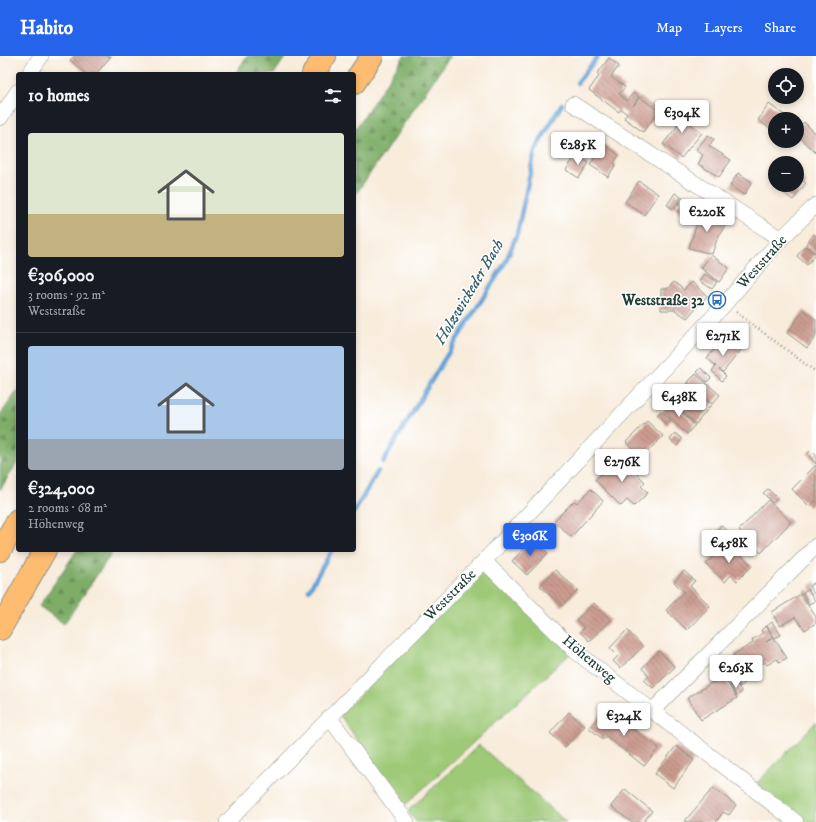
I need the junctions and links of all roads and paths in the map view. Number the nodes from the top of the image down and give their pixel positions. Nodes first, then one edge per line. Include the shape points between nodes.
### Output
1 (41, 56) edge
2 (325, 56) edge
3 (372, 56) edge
4 (30, 72) edge
5 (314, 72) edge
6 (356, 79) edge
7 (16, 94) edge
8 (573, 104) dead end
9 (0, 118) edge
10 (816, 205) edge
11 (781, 239) junction
12 (725, 303) junction
13 (816, 372) edge
14 (16, 523) edge
15 (816, 546) edge
16 (0, 550) edge
17 (44, 552) edge
18 (484, 561) junction
19 (0, 629) edge
20 (653, 710) junction
21 (329, 717) junction
22 (404, 818) edge
23 (227, 822) edge
24 (796, 822) edge

1 - 4 street
2 - 5 highway
3 - 6 highway
7 - 9 street
8 - 11 street
10 - 11 street, Weststraße
11 - 12 street, Weststraße
12 - 13 path
12 - 18 street, Weststraße
14 - 16 highway
15 - 20 street
17 - 19 highway
18 - 20 street, Höhenweg via 575,651
18 - 21 street, Weststraße
20 - 24 street, Höhenweg
21 - 22 street
21 - 23 street, Weststraße

